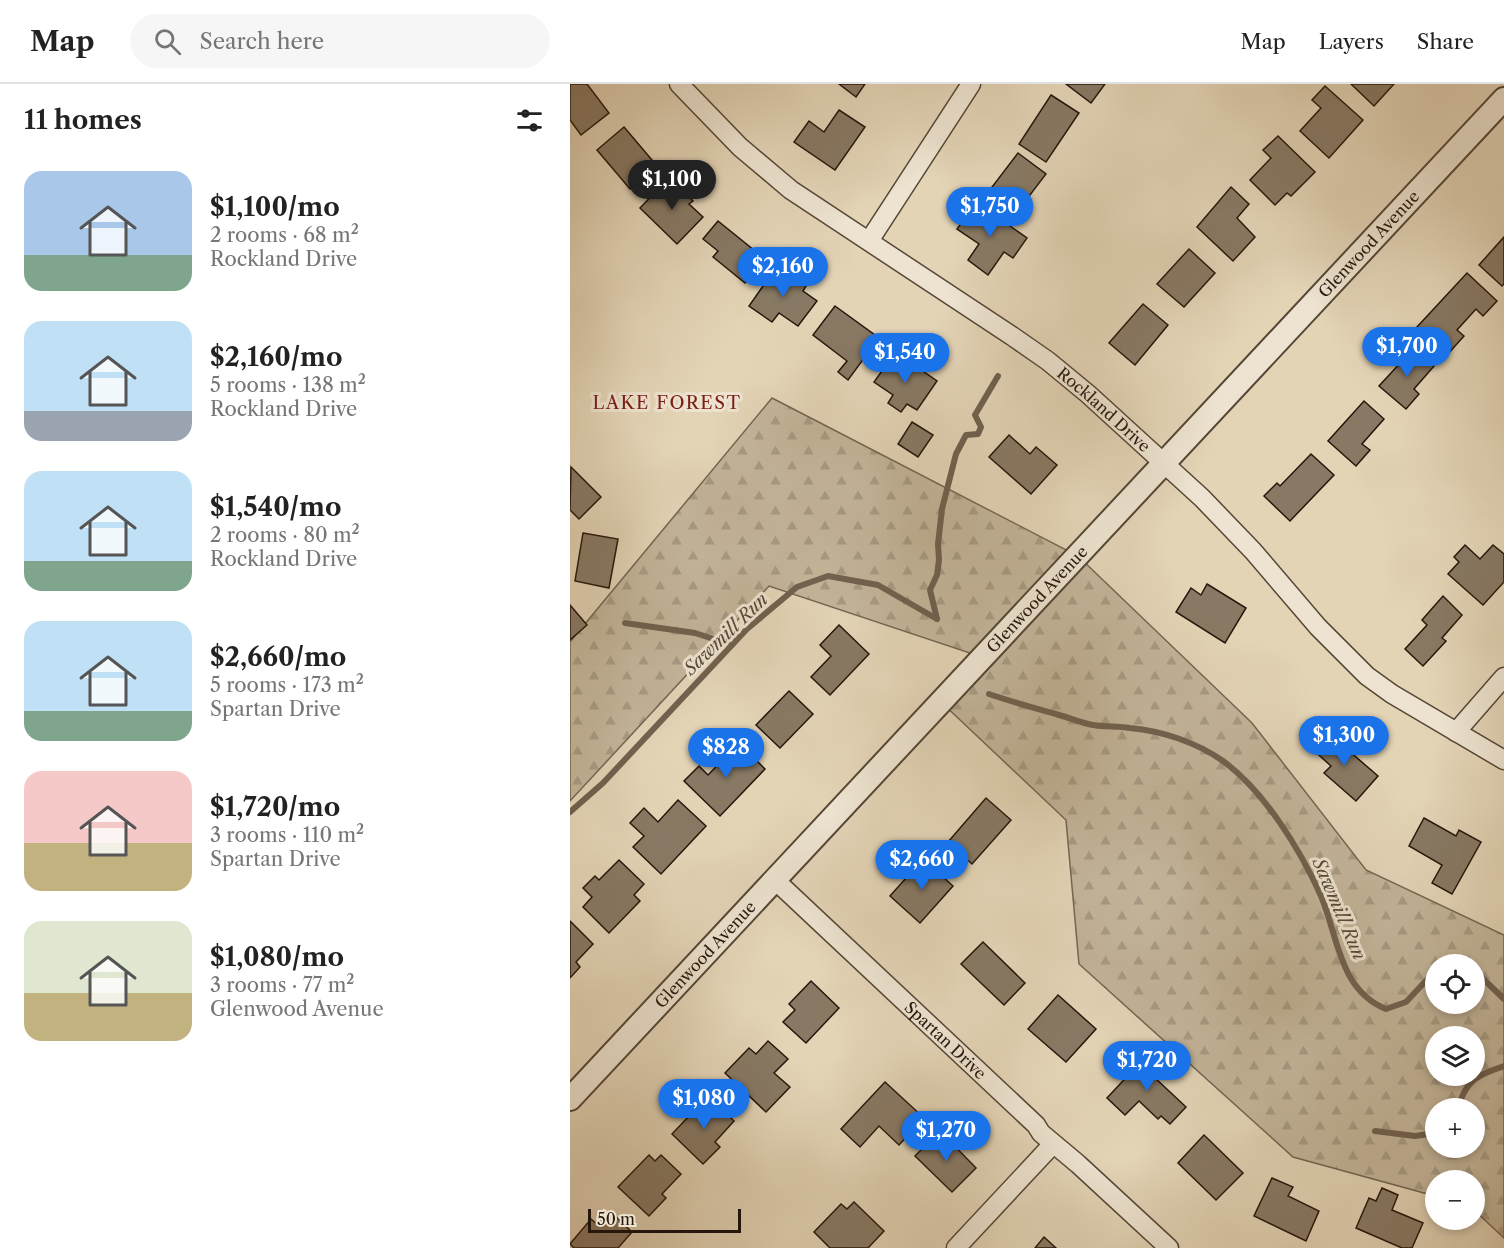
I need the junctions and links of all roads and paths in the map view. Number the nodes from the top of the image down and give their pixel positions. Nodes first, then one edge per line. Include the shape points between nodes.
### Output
1 (679, 84) edge
2 (971, 84) edge
3 (1504, 99) edge
4 (869, 241) junction
5 (1164, 463) junction
6 (1504, 677) edge
7 (1456, 732) junction
8 (1504, 760) edge
9 (775, 880) junction
10 (570, 1099) edge
11 (1053, 1144) junction
12 (956, 1248) edge
13 (1168, 1248) edge

1 - 4 street, Rockland Drive via 740,147 791,190
2 - 4 street
3 - 5 street, Glenwood Avenue
4 - 5 street, Rockland Drive via 1048,361
5 - 7 street, Rockland Drive via 1253,551 1344,654 1392,694
5 - 9 street, Glenwood Avenue
6 - 7 street
7 - 8 street, Rockland Drive
9 - 10 street, Glenwood Avenue
9 - 11 street, Spartan Drive
11 - 12 street
11 - 13 street, Spartan Drive

